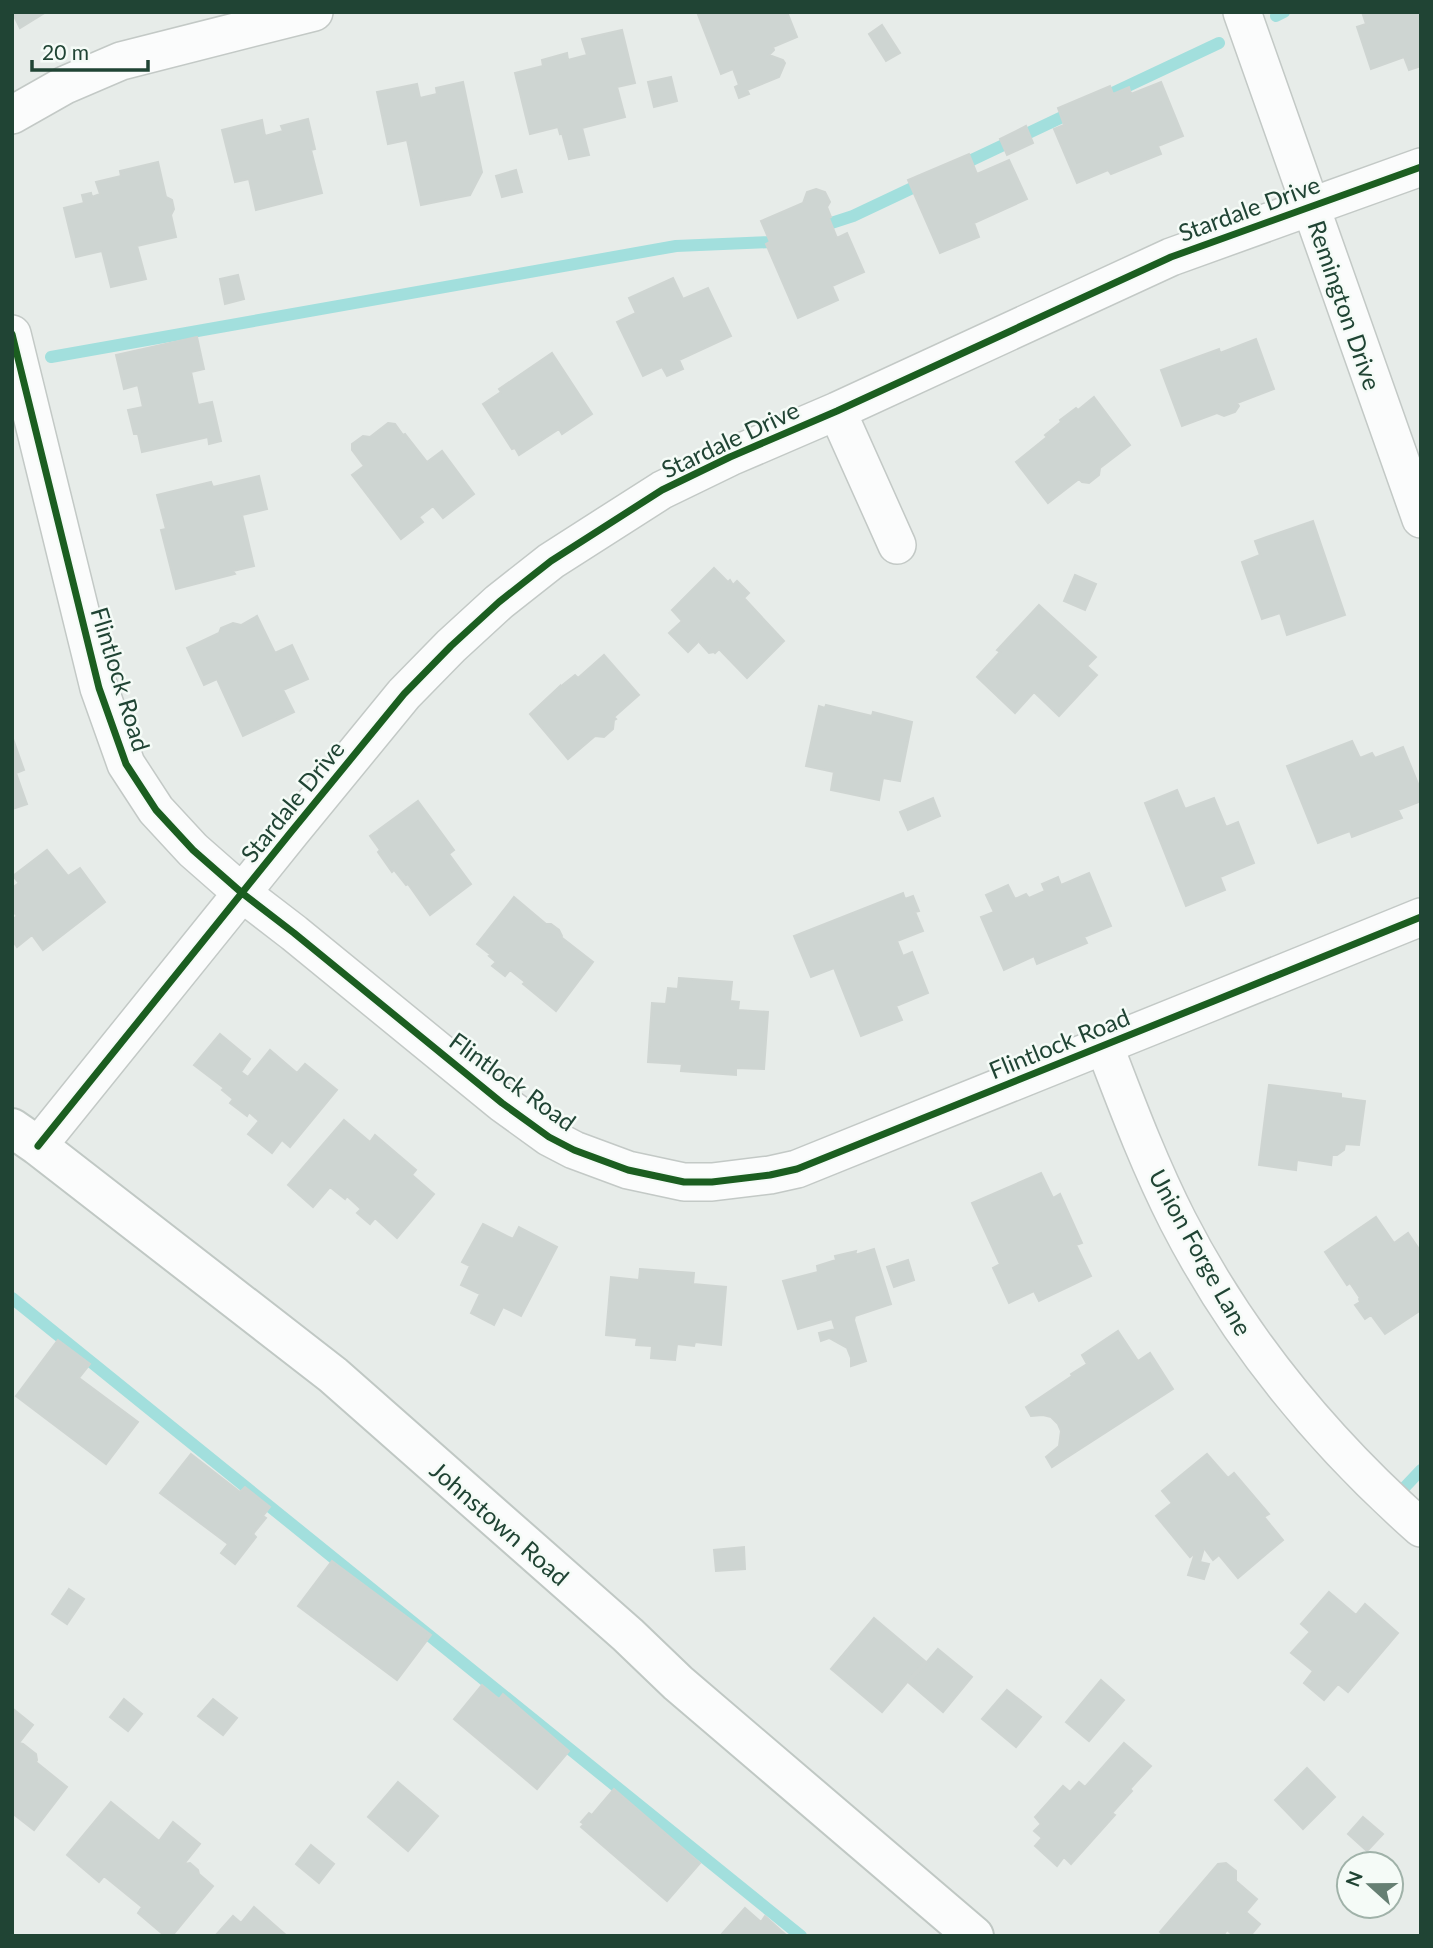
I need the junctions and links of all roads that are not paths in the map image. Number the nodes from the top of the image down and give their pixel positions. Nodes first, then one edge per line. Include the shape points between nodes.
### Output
1 (314, 12) edge
2 (1242, 12) edge
3 (12, 115) edge
4 (1421, 167) edge
5 (1311, 206) junction
6 (12, 334) edge
7 (22, 410) edge
8 (837, 411) junction
9 (1421, 519) edge
10 (897, 545) dead end
11 (242, 893) junction
12 (1421, 917) edge
13 (1104, 1045) junction
14 (25, 1137) edge
15 (1421, 1528) edge
16 (974, 1936) edge

1 - 3 street via 121,61
2 - 5 street, Remington Drive
4 - 5 street, Stardale Drive
5 - 8 street, Stardale Drive via 1171,257
5 - 9 street, Remington Drive
6 - 7 street, Flintlock Road
7 - 11 street, Flintlock Road via 99,688 126,764 156,810
8 - 10 street
8 - 11 street, Stardale Drive via 662,490 551,561 499,602 404,694
11 - 13 street, Flintlock Road via 549,1137 628,1170 684,1182 797,1169
11 - 14 street, Stardale Drive
12 - 13 street, Flintlock Road
13 - 15 street, Union Forge Lane via 1140,1139 1179,1222 1247,1336 1308,1413
14 - 16 main road, Johnstown Road via 333,1375 678,1683

